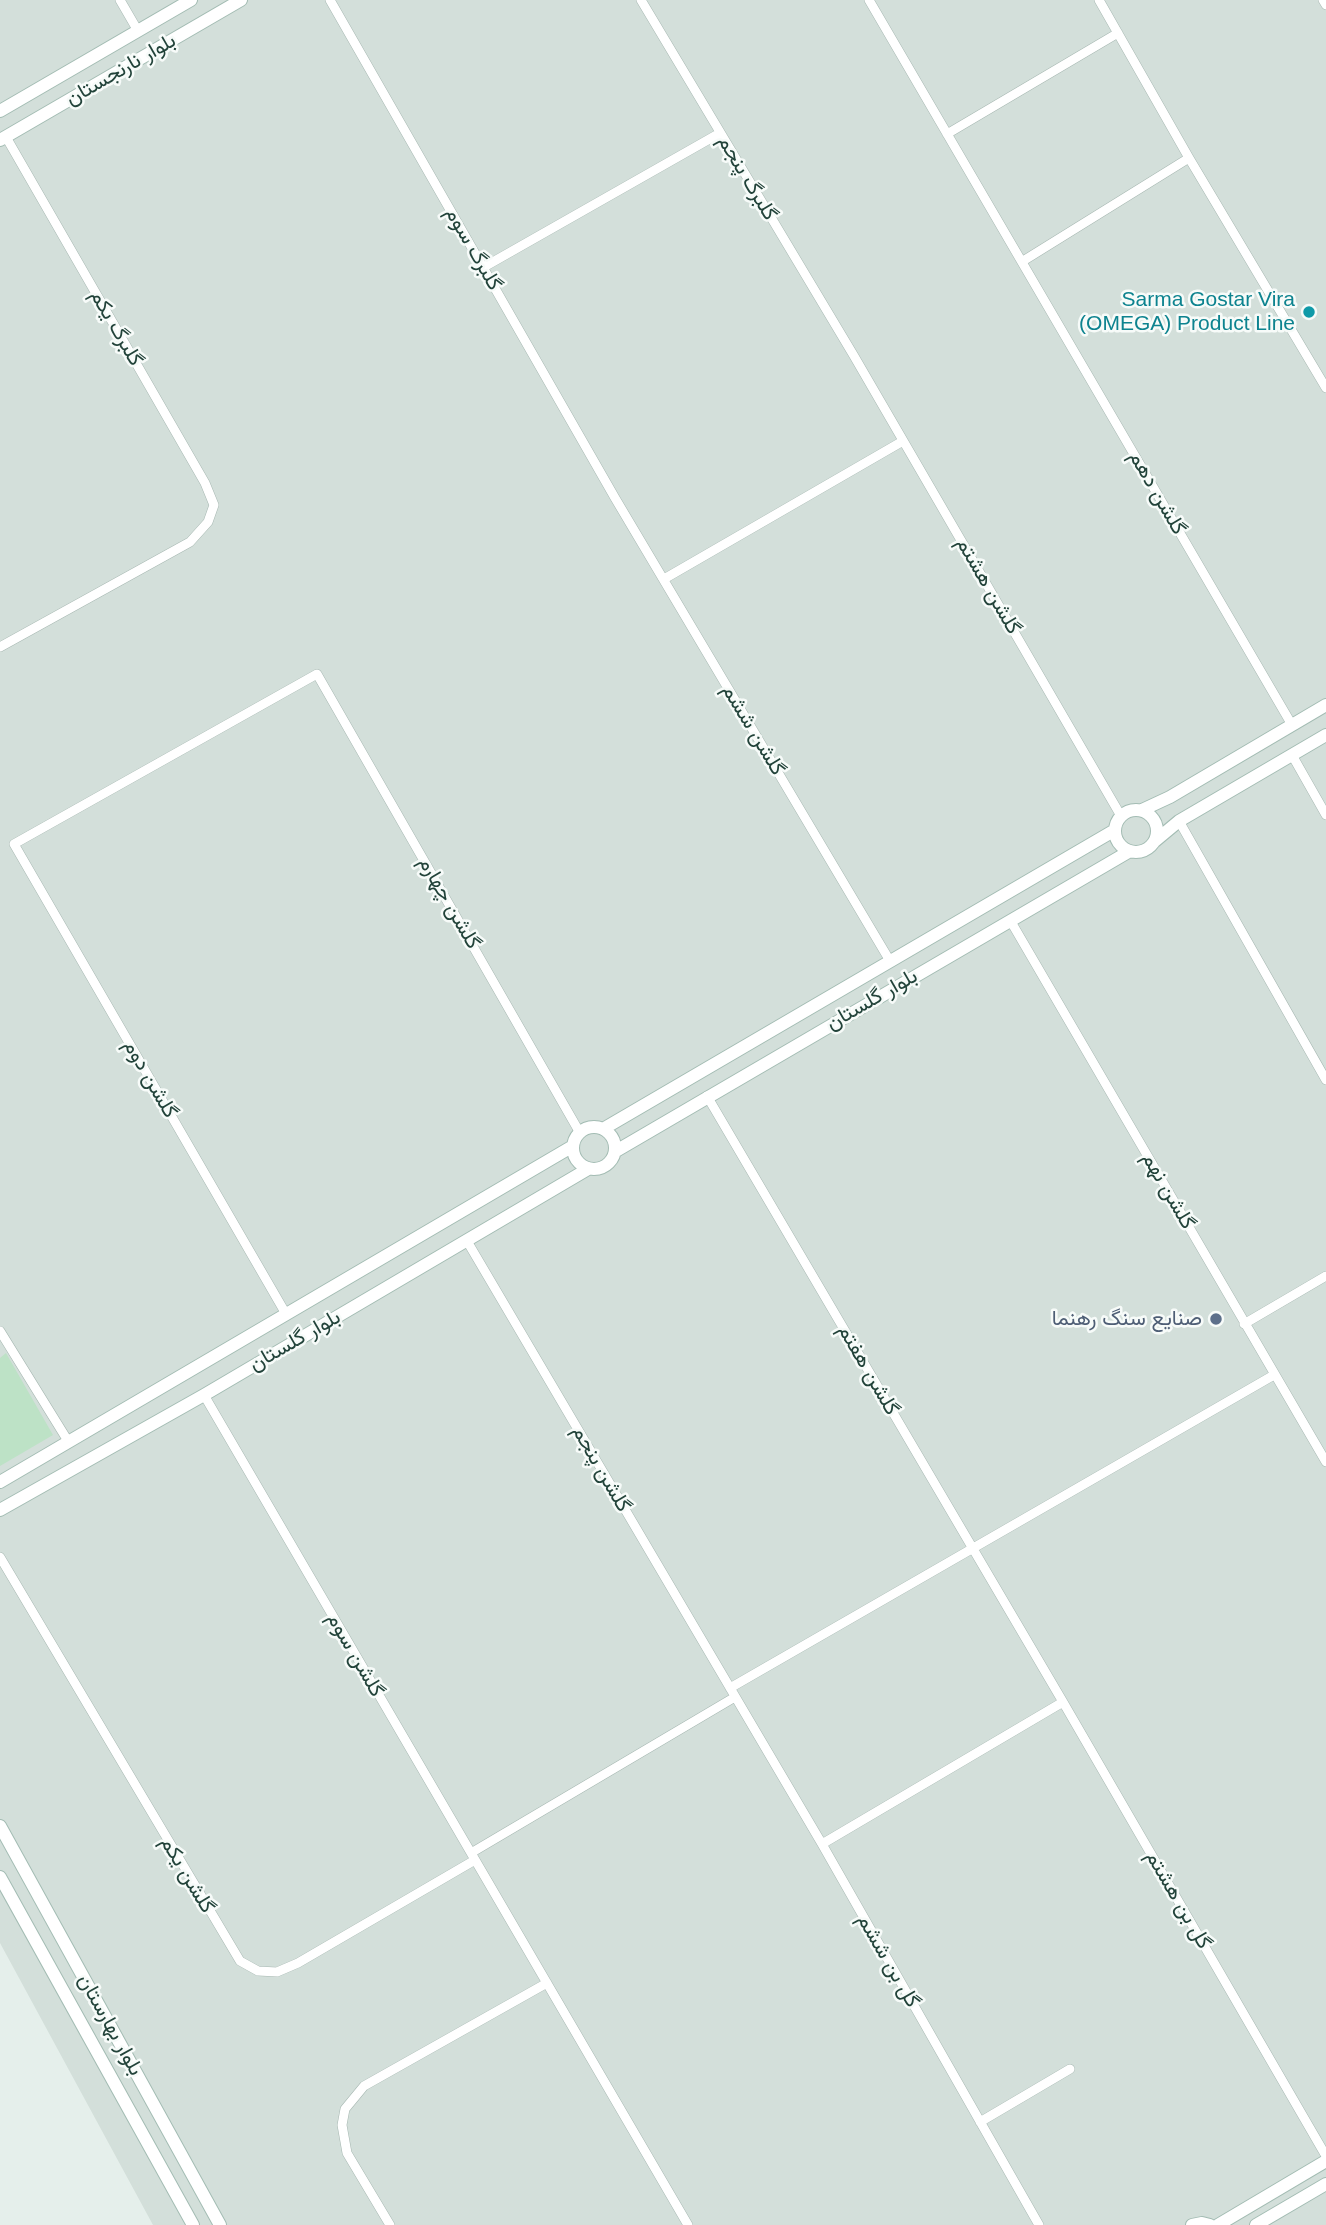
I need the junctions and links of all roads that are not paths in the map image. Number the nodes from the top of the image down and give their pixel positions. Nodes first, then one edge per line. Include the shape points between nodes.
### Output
1 (120, 0) edge
2 (191, 0) edge
3 (242, 0) edge
4 (330, 0) edge
5 (641, 0) edge
6 (869, 0) edge
7 (1099, 0) edge
8 (1323, 0) edge
9 (1326, 5) edge
10 (138, 31) junction
11 (1118, 33) junction
12 (0, 111) edge
13 (720, 133) junction
14 (947, 134) junction
15 (3, 139) edge
16 (1189, 158) junction
17 (1023, 261) junction
18 (484, 267) junction
19 (854, 356) joint
20 (1322, 373) edge
21 (1326, 388) edge
22 (903, 441) junction
23 (615, 498) joint
24 (664, 579) junction
25 (0, 647) edge
26 (317, 674) joint
27 (1326, 705) edge
28 (1292, 725) junction
29 (1326, 735) edge
30 (1292, 755) junction
31 (1142, 810) junction
32 (1326, 815) edge
33 (1121, 816) junction
34 (1179, 821) junction
35 (1115, 830) junction
36 (1155, 841) junction
37 (1130, 852) junction
38 (1010, 920) junction
39 (890, 961) junction
40 (1326, 1080) edge
41 (708, 1096) junction
42 (603, 1129) junction
43 (580, 1133) junction
44 (573, 1146) junction
45 (616, 1151) junction
46 (588, 1169) junction
47 (467, 1241) junction
48 (1326, 1276) edge
49 (286, 1314) junction
50 (1244, 1324) junction
51 (0, 1331) edge
52 (1274, 1375) junction
53 (204, 1395) junction
54 (68, 1441) junction
55 (1326, 1462) edge
56 (0, 1482) edge
57 (0, 1510) edge
58 (972, 1547) junction
59 (0, 1558) edge
60 (1029, 1644) joint
61 (730, 1688) junction
62 (736, 1697) junction
63 (1063, 1702) junction
64 (0, 1826) edge
65 (822, 1844) junction
66 (473, 1856) junction
67 (0, 1877) edge
68 (547, 1983) junction
69 (1070, 2069) dead end
70 (980, 2122) junction
71 (1326, 2158) edge
72 (1326, 2184) edge
73 (193, 2225) edge
74 (220, 2225) edge
75 (390, 2225) edge
76 (688, 2225) edge
77 (1039, 2225) edge
78 (1192, 2225) edge
79 (1210, 2225) edge
80 (1218, 2225) edge
81 (1256, 2225) edge

1 - 10 street
2 - 10 street, بلوار نارنجستان
3 - 15 street, بلوار نارنجستان
4 - 18 street, گلبرگ سوم
5 - 13 street, گلبرگ پنجم
6 - 14 street, گلشن دهم
7 - 11 street
8 - 9 street
10 - 12 street, بلوار نارنجستان
11 - 14 street
11 - 16 street
13 - 18 street
13 - 19 street, گلبرگ پنجم
14 - 17 street, گلشن دهم
15 - 25 street, گلبرگ یکم via 214,505 208,523 190,542
16 - 17 street
16 - 20 street
17 - 28 street, گلشن دهم
18 - 23 street, گلبرگ سوم
19 - 22 street, گلشن هشتم
20 - 21 street
22 - 24 street
22 - 33 street, گلشن هشتم
23 - 24 street, گلشن ششم
24 - 39 street, گلشن ششم
26 - 43 street, گلشن چهارم
26 - 49 street, گلشن دوم via 14,844
27 - 28 street
28 - 31 street
29 - 30 street
30 - 32 street
30 - 34 street
31 - 33 street
31 - 36 street via 1156,821
33 - 35 street
34 - 36 street
34 - 40 street
35 - 37 street via 1120,845
35 - 39 street, بلوار گلستان
36 - 37 street via 1144,851
37 - 38 street, بلوار گلستان
38 - 41 street, بلوار گلستان
38 - 50 street, گلشن نهم
39 - 42 street, بلوار گلستان
41 - 45 street, بلوار گلستان
41 - 58 street, گلشن هفتم
42 - 43 street via 590,1127
42 - 45 street via 613,1138
43 - 44 street
44 - 46 street via 575,1157
44 - 49 street, بلوار گلستان
45 - 46 street via 603,1168
46 - 47 street, بلوار گلستان
47 - 53 street, بلوار گلستان
47 - 61 street, گلشن پنجم
48 - 50 street
49 - 54 street, بلوار گلستان
50 - 52 street, گلشن نهم
51 - 54 street
52 - 55 street, گلشن نهم
52 - 58 street
53 - 57 street, بلوار گلستان
53 - 66 street, گلشن سوم
54 - 56 street, بلوار گلستان
58 - 60 street, گلشن هفتم
58 - 61 street
59 - 66 street, گلشن یکم via 240,1961 258,1971 277,1972 298,1963
60 - 63 street, گل بن هشتم
61 - 62 street, گلشن پنجم
62 - 65 street, گل بن ششم
62 - 66 street, گلشن یکم
63 - 65 street
63 - 71 street, گل بن هشتم
64 - 74 street, بلوار بهارستان
65 - 70 street, گل بن ششم
66 - 68 street, گلشن سوم
67 - 73 street, بلوار بهارستان
68 - 75 street via 364,2086 345,2109 342,2125 347,2153
68 - 76 street, گلشن سوم
69 - 70 street
70 - 77 street, گل بن ششم
71 - 80 street
72 - 81 street
78 - 79 street

